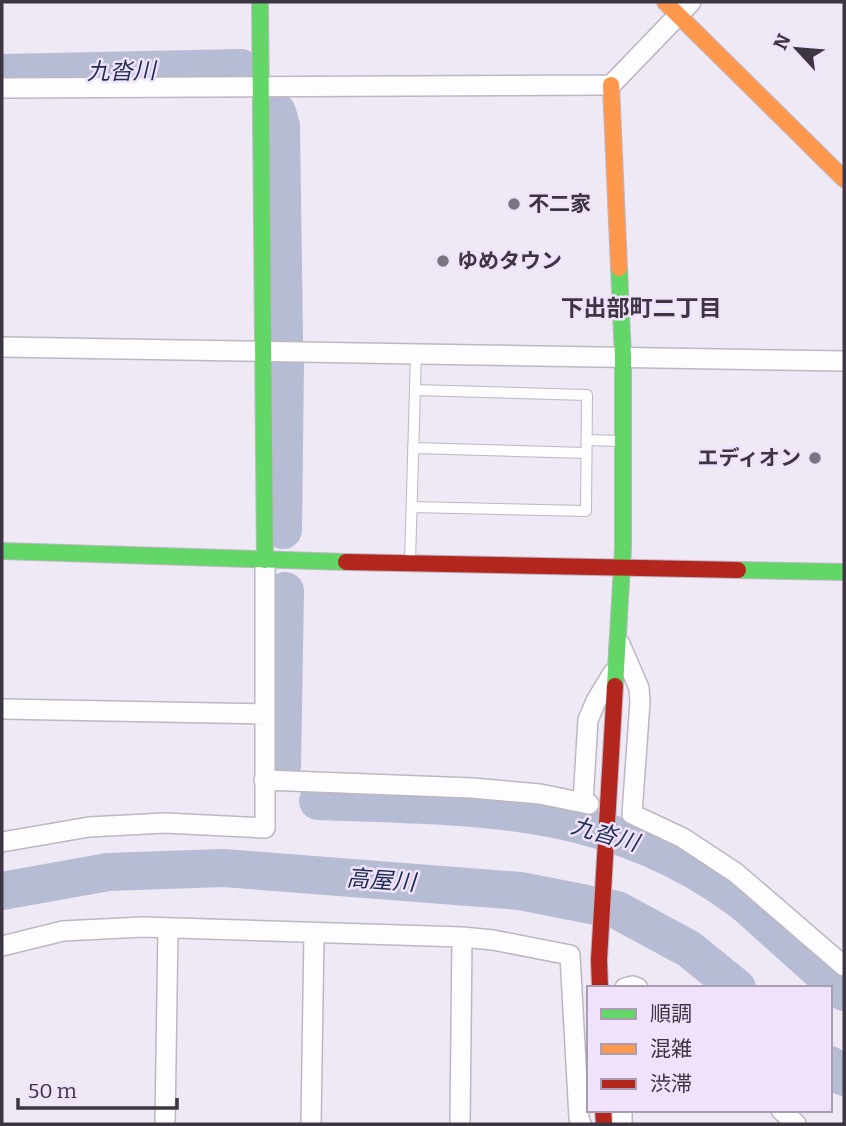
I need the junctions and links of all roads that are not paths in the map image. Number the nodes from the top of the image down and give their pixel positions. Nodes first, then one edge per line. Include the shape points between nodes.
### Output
1 (260, 2) edge
2 (678, 6) edge
3 (611, 85) junction
4 (2, 89) edge
5 (260, 89) junction
6 (844, 179) edge
7 (2, 347) edge
8 (262, 352) junction
9 (416, 353) junction
10 (623, 358) junction
11 (844, 361) edge
12 (415, 390) junction
13 (587, 440) junction
14 (623, 441) junction
15 (413, 448) junction
16 (586, 453) junction
17 (412, 507) junction
18 (2, 551) edge
19 (265, 560) junction
20 (410, 563) junction
21 (623, 568) junction
22 (844, 572) edge
23 (618, 640) junction
24 (617, 668) junction
25 (2, 709) edge
26 (264, 713) junction
27 (264, 780) junction
28 (620, 814) junction
29 (2, 842) edge
30 (168, 928) junction
31 (314, 933) junction
32 (462, 937) junction
33 (2, 946) edge
34 (844, 966) edge
35 (600, 986) edge
36 (782, 1112) edge
37 (164, 1124) edge
38 (311, 1124) edge
39 (460, 1124) edge
40 (582, 1124) edge
41 (796, 1124) edge

1 - 5 street
2 - 3 street
2 - 6 street
3 - 5 street
3 - 10 street
4 - 5 street
5 - 8 street
7 - 8 street
8 - 9 street
8 - 19 street
9 - 10 street
9 - 12 lane
10 - 11 street
10 - 14 street
12 - 13 lane via 587,395
12 - 15 lane
13 - 14 lane
13 - 16 lane
14 - 21 street
15 - 16 lane
15 - 17 lane
16 - 17 lane via 586,511
17 - 20 lane
18 - 19 street
19 - 20 street
19 - 26 street
20 - 21 street
21 - 22 street
21 - 23 street
23 - 24 street
23 - 28 street via 639,688 640,702
24 - 27 street via 588,720 586,803 472,788
24 - 28 street
25 - 26 street
26 - 27 street
27 - 29 street via 265,828 140,824 89,827
28 - 34 street via 683,838 736,873
28 - 35 street via 599,960
30 - 31 street
30 - 33 street via 63,931
30 - 37 street
31 - 32 street
31 - 38 street
32 - 39 street
32 - 40 street via 570,955
36 - 41 street

